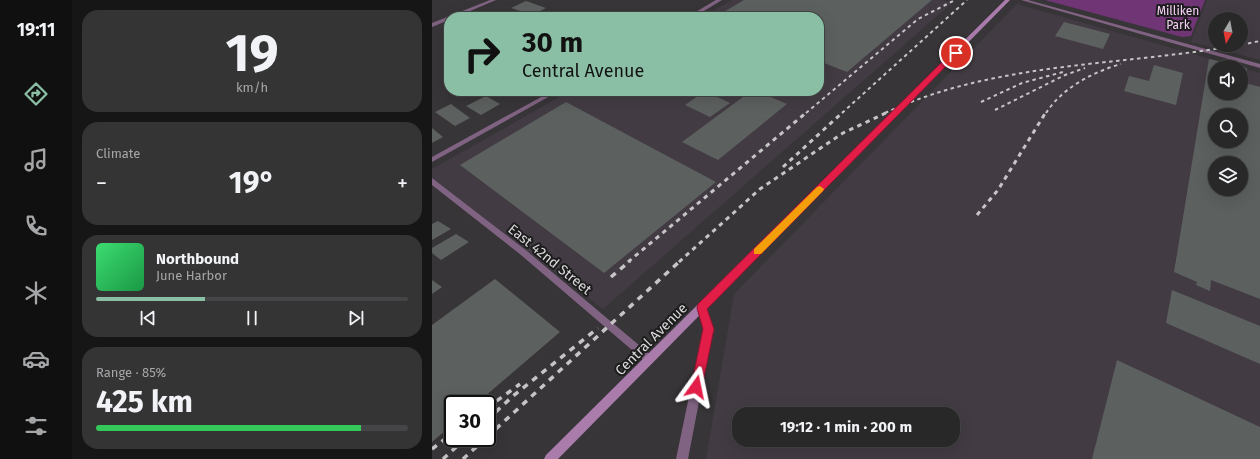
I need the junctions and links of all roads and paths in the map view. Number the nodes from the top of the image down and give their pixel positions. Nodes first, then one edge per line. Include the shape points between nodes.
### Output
1 (494, 0) edge
2 (720, 0) edge
3 (1008, 0) edge
4 (1024, 0) edge
5 (464, 12) edge
6 (699, 12) edge
7 (444, 20) edge
8 (432, 25) edge
9 (1260, 66) edge
10 (547, 96) edge
11 (432, 160) edge
12 (432, 181) edge
13 (702, 308) junction
14 (649, 359) junction
15 (550, 459) edge
16 (682, 459) edge

1 - 5 street
2 - 6 street
3 - 13 street, Central Avenue
4 - 9 street
7 - 8 street
10 - 11 street
12 - 14 street, East 42nd Street via 524,253
13 - 14 street, Central Avenue
13 - 16 street via 708,329
14 - 15 street, Central Avenue

